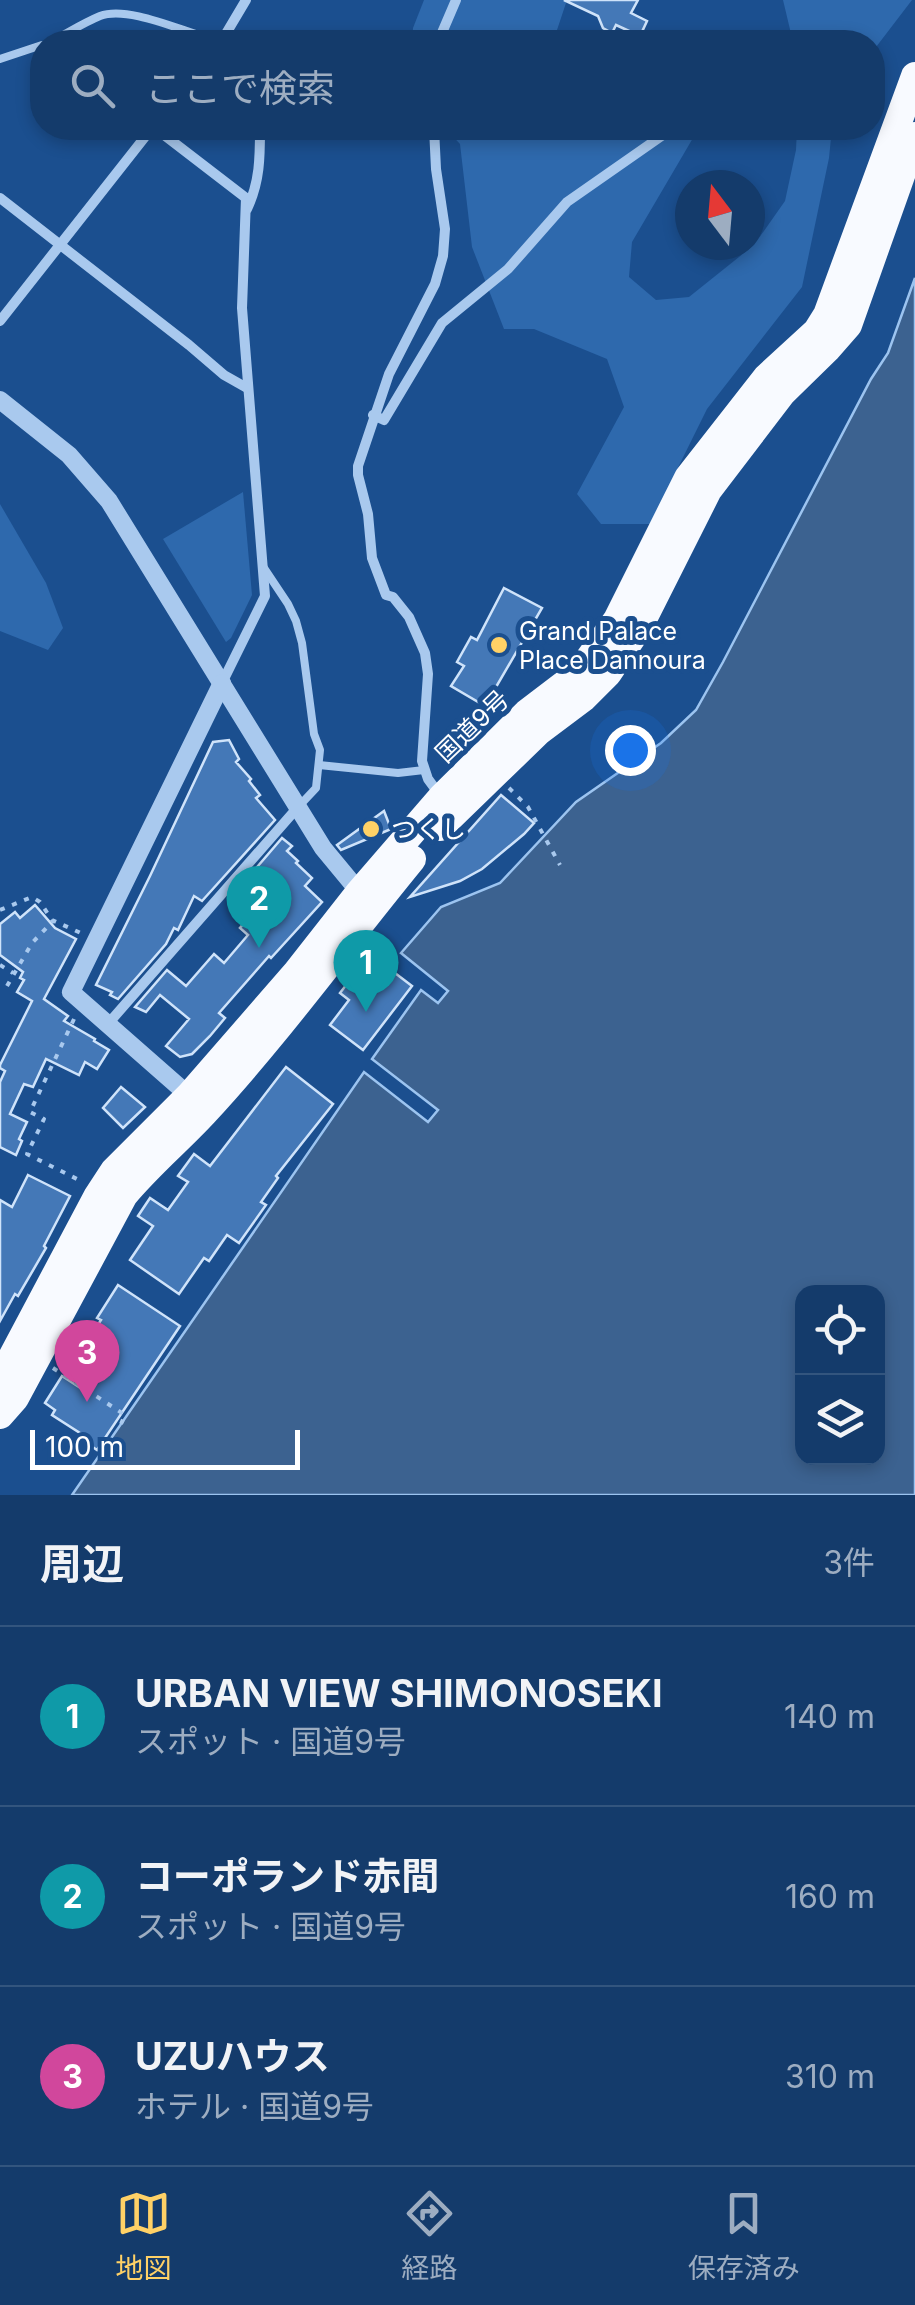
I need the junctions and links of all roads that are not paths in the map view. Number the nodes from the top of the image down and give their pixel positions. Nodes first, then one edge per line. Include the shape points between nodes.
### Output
1 (246, 0) edge
2 (456, 0) edge
3 (74, 30) edge
4 (182, 30) edge
5 (228, 30) edge
6 (443, 30) edge
7 (30, 49) edge
8 (0, 58) edge
9 (915, 76) edge
10 (915, 136) edge
11 (143, 140) edge
12 (169, 140) edge
13 (261, 140) edge
14 (435, 140) edge
15 (656, 140) edge
16 (0, 198) edge
17 (246, 210) junction
18 (60, 245) junction
19 (0, 321) edge
20 (247, 388) junction
21 (0, 400) edge
22 (374, 416) junction
23 (262, 564) junction
24 (222, 684) junction
25 (319, 764) junction
26 (424, 770) junction
27 (442, 797) junction
28 (298, 807) junction
29 (366, 900) junction
30 (106, 1026) junction
31 (197, 1104) junction
32 (0, 1380) edge
33 (0, 1415) edge

1 - 5 street
2 - 6 street
3 - 4 lane via 118,14
7 - 8 lane
9 - 27 highway, 国道9号 via 828,315 767,377 688,478 617,620 584,666
10 - 29 highway, 国道9号 via 848,325 782,393 708,490 639,627 608,673
11 - 18 street
12 - 17 street via 246,198
13 - 17 street via 258,179
14 - 22 street via 443,256
15 - 22 street via 567,202 508,268 442,323 384,420
16 - 18 street
17 - 20 street
18 - 19 street
18 - 20 street
20 - 23 street
21 - 24 street via 70,455 109,501
22 - 26 street via 358,475 374,566 425,653
23 - 24 street via 264,596
23 - 25 lane via 296,621
24 - 28 street
24 - 30 street via 71,992
25 - 26 lane
25 - 28 lane via 316,788
26 - 27 street
27 - 29 highway, 国道9号
28 - 29 street
28 - 30 street
29 - 31 highway, 国道9号 via 297,972
30 - 31 street
31 - 32 highway, 国道9号 via 114,1171
31 - 33 highway, 国道9号 via 124,1195

